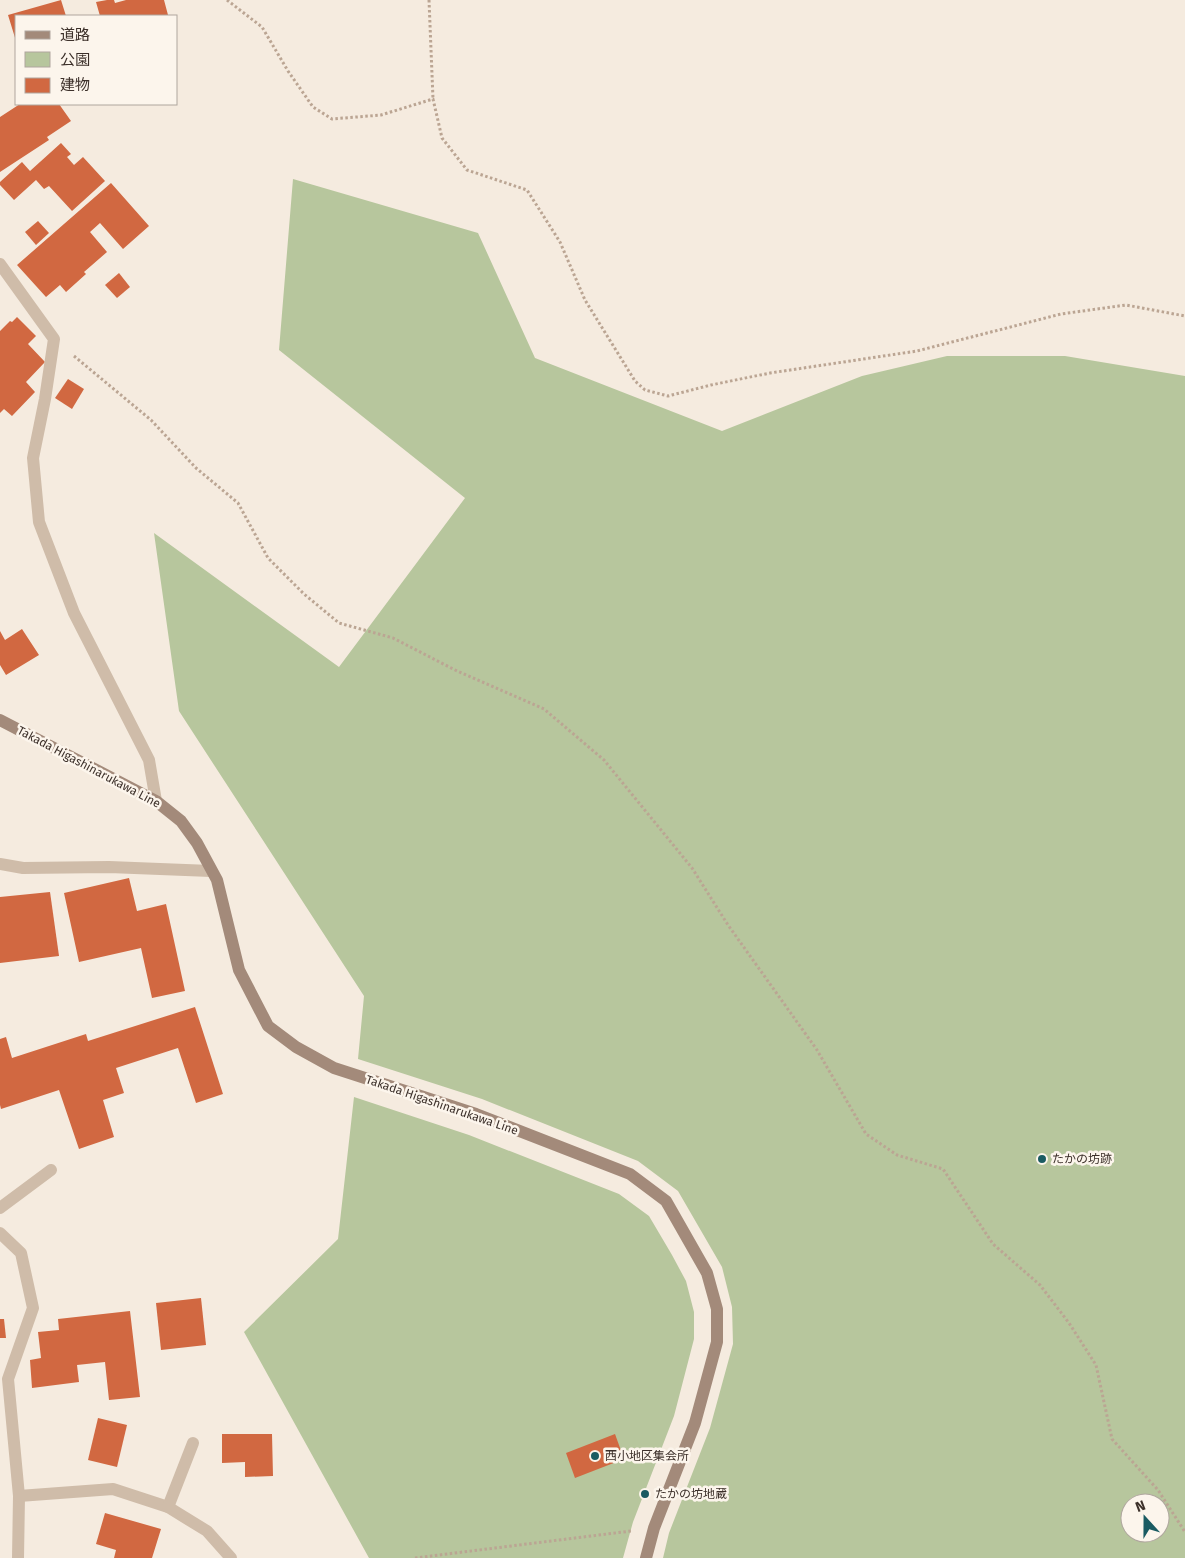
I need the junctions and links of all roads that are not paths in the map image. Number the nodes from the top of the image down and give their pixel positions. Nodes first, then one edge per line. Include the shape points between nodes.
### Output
1 (0, 264) edge
2 (0, 720) edge
3 (156, 801) junction
4 (0, 864) edge
5 (211, 871) junction
6 (51, 1170) dead end
7 (0, 1208) edge
8 (0, 1232) edge
9 (4, 1377) edge
10 (193, 1443) dead end
11 (18, 1496) junction
12 (168, 1507) junction
13 (18, 1558) edge
14 (231, 1558) edge
15 (646, 1558) edge

1 - 3 street via 54,339 33,458 40,522 74,613 149,760
2 - 3 main road, Takada Higashinarukawa Line
3 - 5 main road, Takada Higashinarukawa Line via 181,821
4 - 5 street via 23,868
5 - 15 main road, Takada Higashinarukawa Line via 217,880 239,970 268,1026 296,1047 334,1068 476,1114 630,1174 666,1201 707,1273 717,1309 717,1342 695,1423 654,1528
6 - 7 street
8 - 9 street via 21,1253 33,1308
9 - 11 street
10 - 12 street
11 - 12 street via 113,1489
11 - 13 street
12 - 14 street via 207,1531

